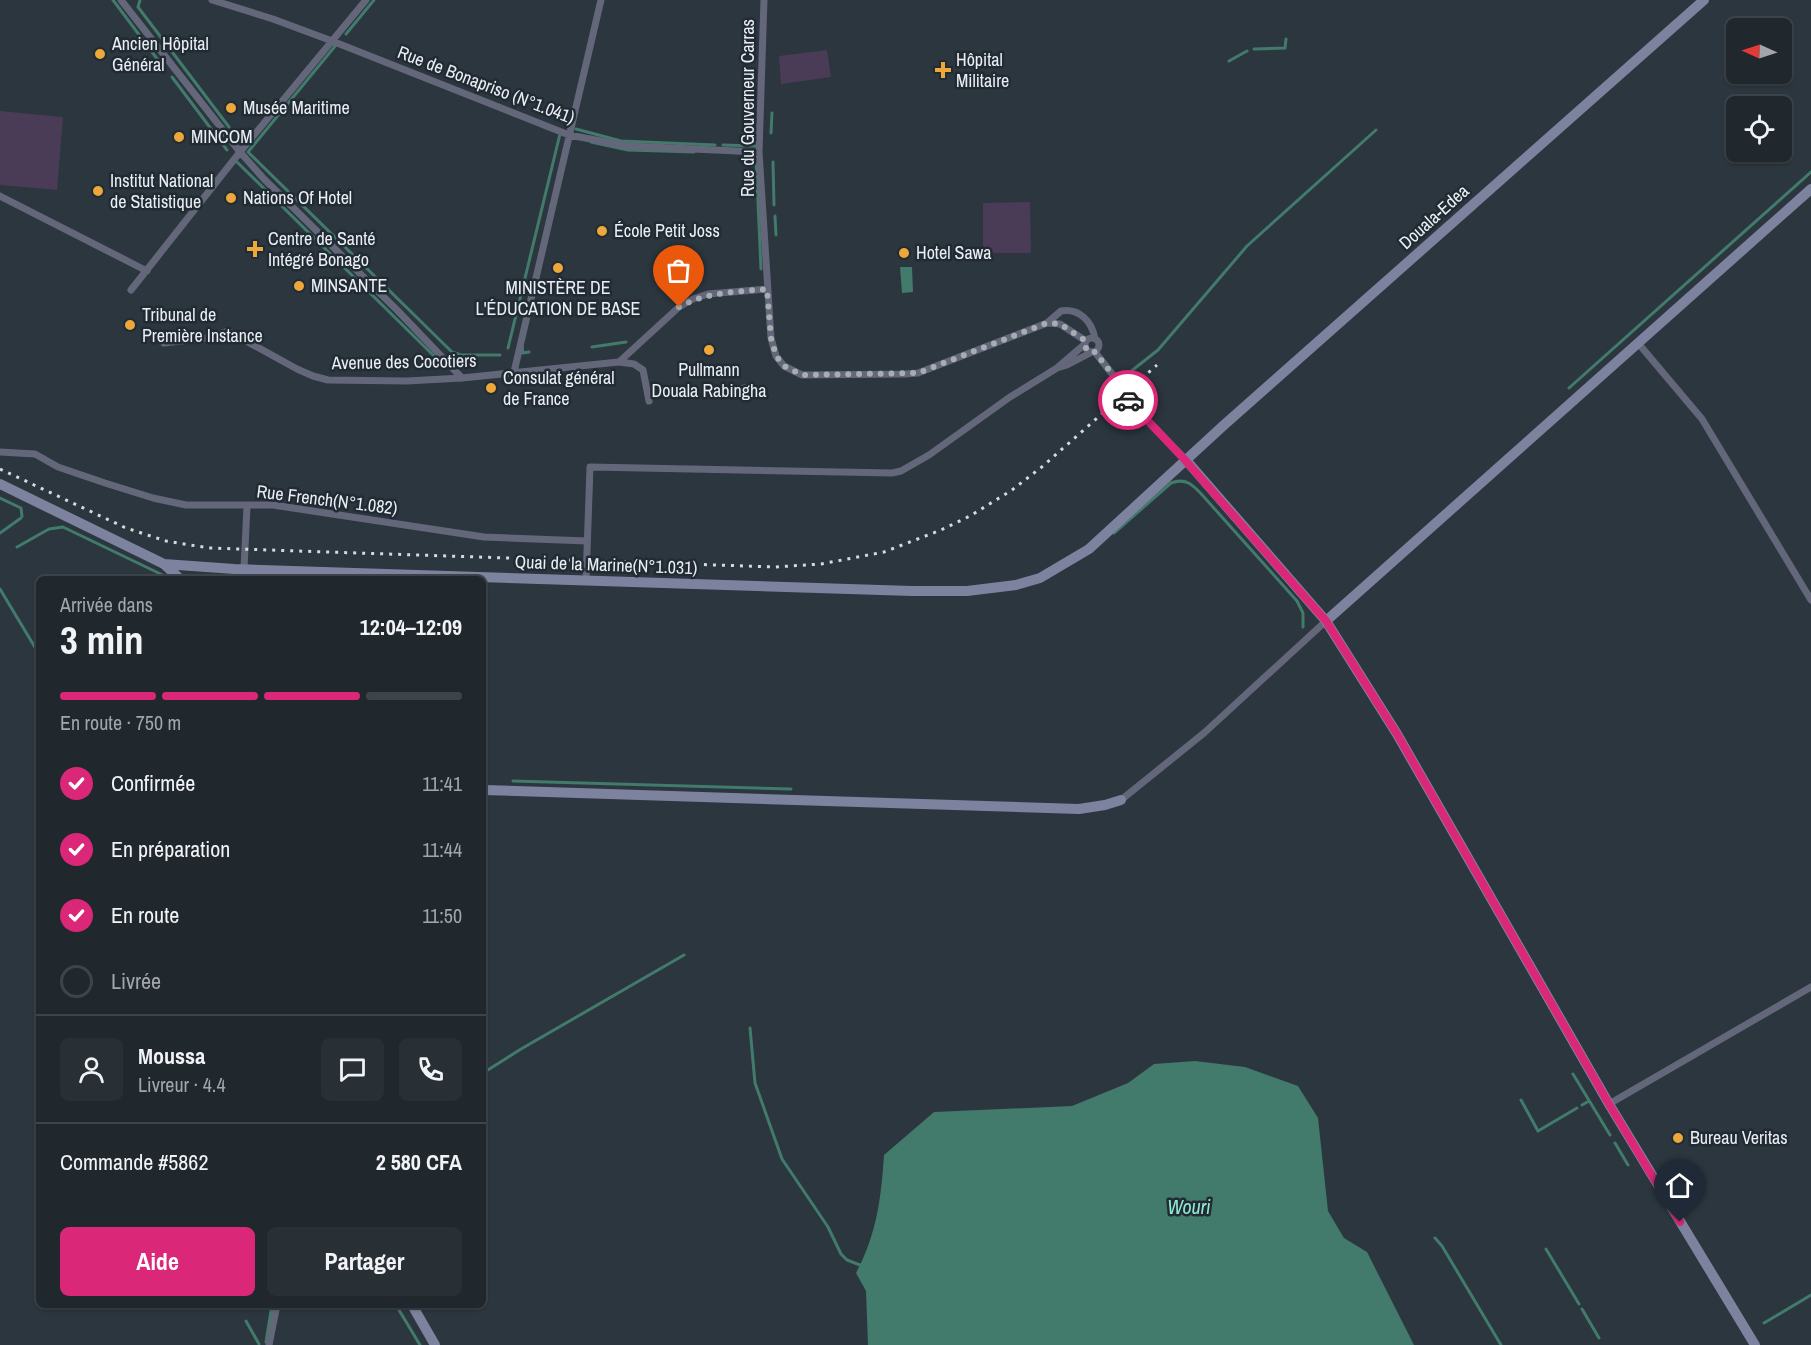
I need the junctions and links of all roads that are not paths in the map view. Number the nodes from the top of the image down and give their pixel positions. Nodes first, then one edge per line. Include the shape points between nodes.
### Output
1 (121, 0) edge
2 (212, 0) edge
3 (366, 0) edge
4 (601, 0) edge
5 (764, 0) edge
6 (1704, 0) edge
7 (332, 41) junction
8 (569, 135) junction
9 (240, 152) junction
10 (759, 152) junction
11 (1811, 189) edge
12 (0, 196) edge
13 (147, 271) junction
14 (767, 289) junction
15 (131, 290) dead end
16 (1047, 323) junction
17 (1095, 339) junction
18 (1086, 342) junction
19 (1638, 343) junction
20 (164, 344) dead end
21 (1093, 352) junction
22 (619, 362) junction
23 (1057, 368) junction
24 (514, 372) junction
25 (462, 378) junction
26 (649, 401) dead end
27 (0, 452) edge
28 (1185, 460) junction
29 (0, 484) edge
30 (247, 506) junction
31 (587, 541) junction
32 (164, 564) junction
33 (236, 572) edge
34 (345, 572) junction
35 (262, 574) edge
36 (177, 576) edge
37 (334, 576) edge
38 (466, 576) edge
39 (486, 577) edge
40 (586, 580) junction
41 (1811, 600) edge
42 (1326, 621) junction
43 (486, 790) edge
44 (1121, 800) joint
45 (1811, 987) edge
46 (1609, 1104) junction
47 (276, 1308) edge
48 (414, 1308) edge
49 (268, 1345) edge
50 (435, 1345) edge
51 (1755, 1345) edge

1 - 9 street
2 - 7 street, Rue de Bonapriso (N°1.041)
3 - 7 street
4 - 8 street
5 - 10 street, Rue du Gouverneur Carras
6 - 28 main road, Douala-Edea
7 - 8 street, Rue de Bonapriso (N°1.041)
7 - 9 street
8 - 10 street, Rue de Bonapriso (N°1.041) via 628,146
8 - 24 street
9 - 13 street
9 - 25 street
10 - 14 street, Rue du Gouverneur Carras
11 - 19 main road
12 - 13 street
13 - 15 street
14 - 16 street, Rue du Gouverneur Carras via 776,356 784,366 802,375 918,373
14 - 22 street via 693,299
16 - 17 street, Rue du Gouverneur Carras via 1061,311 1072,310 1089,321
16 - 18 street via 1060,324
17 - 18 street
17 - 21 street via 1099,347
18 - 21 street via 1086,350
18 - 23 street
19 - 41 street via 1702,419
19 - 42 main road
20 - 25 street, Avenue des Cocotiers via 228,331 313,376 328,380
21 - 23 street
21 - 28 street via 1128,400
22 - 24 street, Avenue des Cocotiers
22 - 26 street via 644,370
23 - 31 street via 929,455 892,473 590,467
24 - 25 street, Avenue des Cocotiers
27 - 30 street, Rue French(N°1.082) via 35,454 58,467 153,498 186,505
28 - 40 main road, Quai de la Marine(N°1.031) via 1089,549 1040,578 1016,585 967,591 912,591
28 - 42 main road
29 - 32 main road, Quai de la Marine(N°1.031)
30 - 31 street, Rue French(N°1.082) via 273,505 484,537
30 - 33 street
31 - 40 street
32 - 33 main road, Quai de la Marine(N°1.031)
32 - 36 main road
33 - 35 main road, Quai de la Marine(N°1.031)
34 - 35 main road, Quai de la Marine(N°1.031)
34 - 37 main road
34 - 38 main road, Quai de la Marine(N°1.031)
39 - 40 main road, Quai de la Marine(N°1.031)
42 - 44 street via 1199,737
42 - 46 main road via 1397,734
43 - 44 main road via 1079,809
45 - 46 street
46 - 51 main road
47 - 49 street
48 - 50 main road

